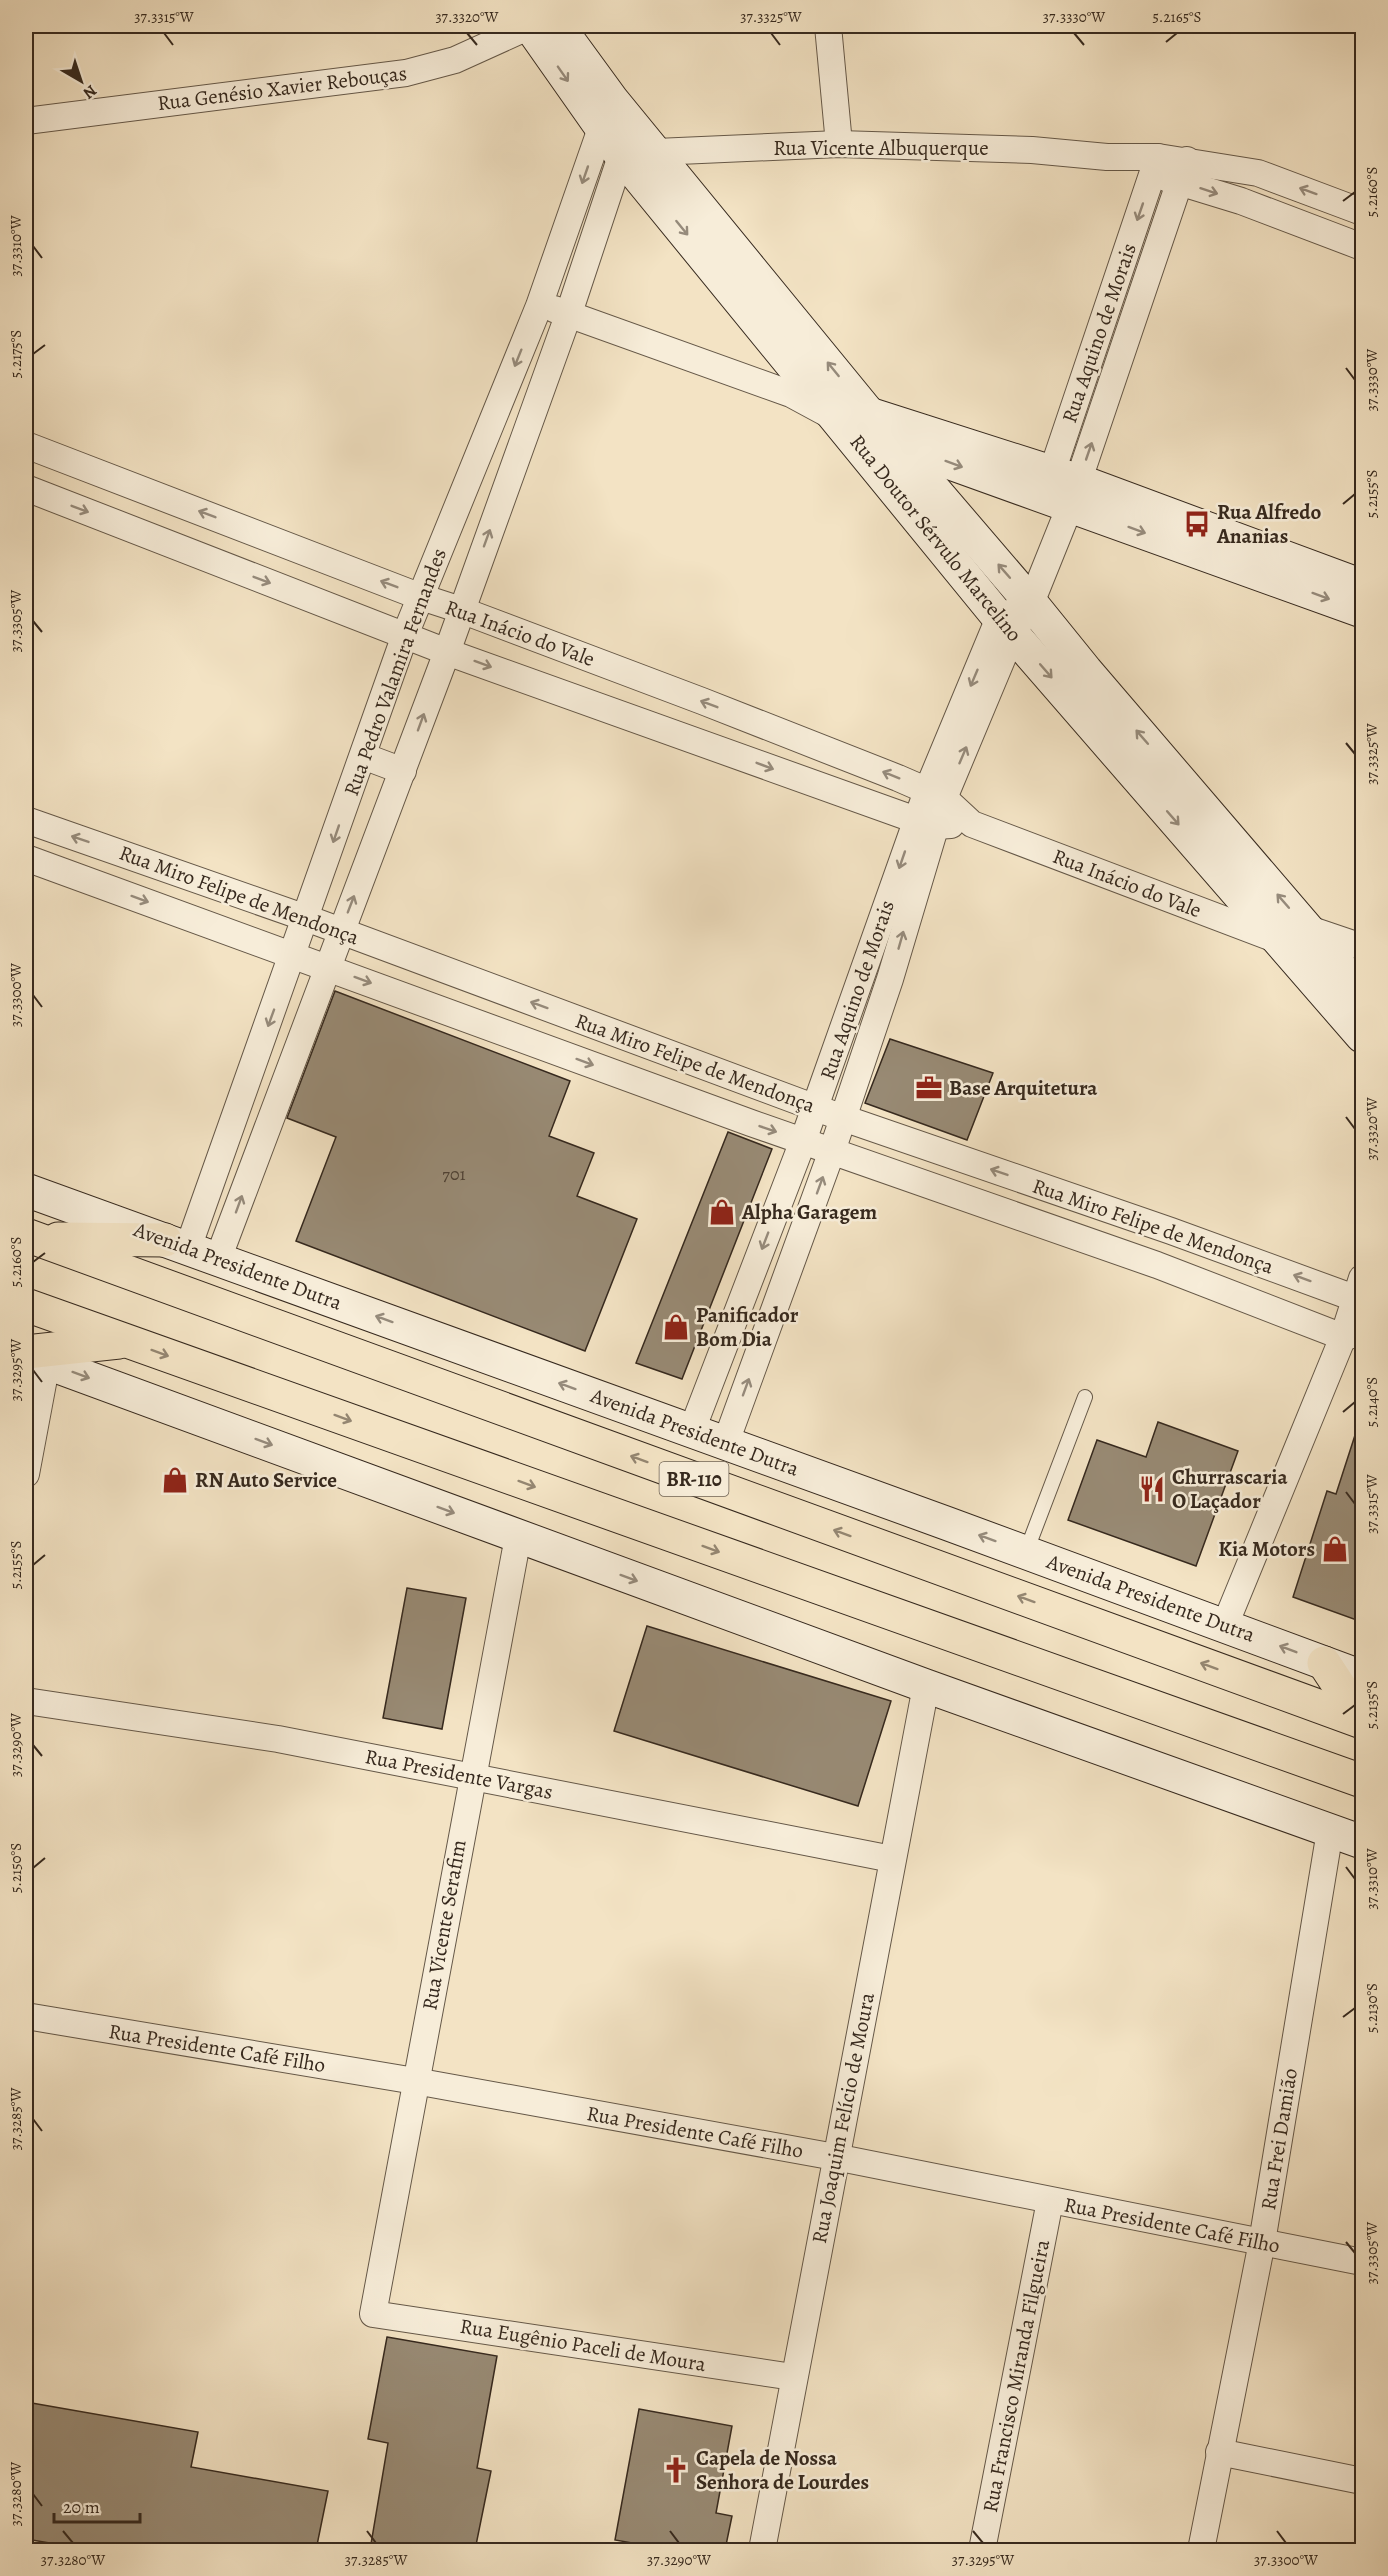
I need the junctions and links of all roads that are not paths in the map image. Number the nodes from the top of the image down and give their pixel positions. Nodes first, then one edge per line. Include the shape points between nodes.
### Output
1 (530, 26) edge
2 (558, 26) edge
3 (828, 26) edge
4 (606, 114) junction
5 (26, 121) edge
6 (626, 139) junction
7 (839, 144) junction
8 (656, 152) junction
9 (1156, 166) junction
10 (1184, 171) junction
11 (1362, 212) edge
12 (1361, 244) edge
13 (539, 306) junction
14 (569, 313) junction
15 (804, 393) junction
16 (855, 417) junction
17 (894, 442) junction
18 (26, 445) edge
19 (1067, 486) junction
20 (26, 488) edge
21 (1362, 586) edge
22 (421, 597) junction
23 (1031, 603) junction
24 (462, 610) junction
25 (1362, 611) edge
26 (1006, 625) junction
27 (405, 635) junction
28 (447, 652) junction
29 (363, 756) junction
30 (403, 771) junction
31 (936, 795) junction
32 (26, 820) edge
33 (925, 823) junction
34 (972, 824) junction
35 (26, 858) edge
36 (306, 918) junction
37 (341, 931) junction
38 (1294, 935) junction
39 (293, 955) junction
40 (327, 967) junction
41 (864, 973) junction
42 (1358, 973) edge
43 (890, 980) junction
44 (1362, 1036) edge
45 (815, 1108) junction
46 (843, 1118) junction
47 (803, 1141) junction
48 (832, 1151) junction
49 (26, 1190) edge
50 (1172, 1231) junction
51 (31, 1237) edge
52 (176, 1244) junction
53 (218, 1259) junction
54 (1157, 1265) junction
55 (1361, 1294) edge
56 (26, 1305) edge
57 (1353, 1335) edge
58 (127, 1341) junction
59 (33, 1357) edge
60 (1085, 1397) dead end
61 (692, 1430) junction
62 (726, 1442) junction
63 (26, 1474) edge
64 (518, 1537) junction
65 (1026, 1552) junction
66 (1225, 1625) junction
67 (1324, 1663) junction
68 (1362, 1677) edge
69 (926, 1686) junction
70 (26, 1701) edge
71 (1362, 1722) edge
72 (472, 1777) junction
73 (1362, 1781) edge
74 (1330, 1832) junction
75 (1362, 1842) edge
76 (892, 1859) junction
77 (26, 2016) edge
78 (416, 2081) junction
79 (836, 2157) junction
80 (1050, 2201) junction
81 (1262, 2242) junction
82 (1362, 2262) edge
83 (373, 2314) joint
84 (793, 2377) junction
85 (1219, 2452) junction
86 (1362, 2481) edge
87 (762, 2550) edge
88 (982, 2550) edge
89 (1201, 2550) edge

1 -> 4 main road, Rua Doutor Sérvulo Marcelino
1 - 5 street, Rua Genésio Xavier Rebouças via 455,60 406,73
2 - 4 main road, Rua Doutor Sérvulo Marcelino
3 - 7 street
4 - 6 main road, Rua Doutor Sérvulo Marcelino
4 -> 13 street, Rua Pedro Valamira Fernandes
6 - 8 main road, Rua Doutor Sérvulo Marcelino
6 - 14 street, Rua Pedro Valamira Fernandes
6 -> 15 main road, Rua Doutor Sérvulo Marcelino
7 - 8 street, Rua Vicente Albuquerque
7 - 9 street, Rua Vicente Albuquerque via 1032,150
16 -> 8 main road, Rua Doutor Sérvulo Marcelino
9 - 10 street, Rua Vicente Albuquerque
9 -> 19 street, Rua Aquino de Morais
11 -> 10 street, Rua Vicente Albuquerque via 1258,173
10 -> 12 street, Rua Vicente Albuquerque via 1241,201
19 -> 10 street, Rua Aquino de Morais
13 - 14 street
13 -> 22 street, Rua Pedro Valamira Fernandes
14 - 15 street
24 -> 14 street, Rua Pedro Valamira Fernandes
15 - 16 main road, Rua Doutor Sérvulo Marcelino
16 - 17 main road
16 - 19 main road
16 - 26 main road, Rua Doutor Sérvulo Marcelino
17 -> 19 main road
23 -> 17 main road, Rua Doutor Sérvulo Marcelino
22 -> 18 street, Rua Inácio do Vale
19 - 21 main road
19 - 23 street, Rua Aquino de Morais
19 -> 25 main road
20 -> 27 street, Rua Inácio do Vale
22 - 24 street, Rua Inácio do Vale
22 - 27 street, Rua Pedro Valamira Fernandes
23 - 26 street
38 -> 23 main road, Rua Doutor Sérvulo Marcelino
24 - 28 street, Rua Pedro Valamira Fernandes
31 -> 24 street, Rua Inácio do Vale
26 - 31 street, Rua Aquino de Morais
26 -> 38 main road, Rua Doutor Sérvulo Marcelino
27 - 28 street, Rua Inácio do Vale
27 - 29 street, Rua Pedro Valamira Fernandes
30 -> 28 street, Rua Pedro Valamira Fernandes
28 -> 33 street, Rua Inácio do Vale
29 - 30 street
29 -> 36 street, Rua Pedro Valamira Fernandes
37 -> 30 street, Rua Pedro Valamira Fernandes
31 - 33 street, Rua Aquino de Morais
31 - 34 street, Rua Inácio do Vale
36 -> 32 street, Rua Miro Felipe de Mendonça
33 - 34 street, Rua Inácio do Vale
33 -> 41 street, Rua Aquino de Morais
43 -> 33 street, Rua Aquino de Morais
34 - 38 street, Rua Inácio do Vale
35 -> 39 street, Rua Miro Felipe de Mendonça
36 - 37 street, Rua Miro Felipe de Mendonça
36 - 39 street, Rua Pedro Valamira Fernandes
37 - 40 street, Rua Pedro Valamira Fernandes
45 -> 37 street, Rua Miro Felipe de Mendonça
38 - 42 main road, Rua Doutor Sérvulo Marcelino
38 - 44 main road, Rua Doutor Sérvulo Marcelino
39 - 40 street, Rua Miro Felipe de Mendonça
39 -> 52 street, Rua Pedro Valamira Fernandes
40 -> 47 street, Rua Miro Felipe de Mendonça
53 -> 40 street, Rua Pedro Valamira Fernandes
41 - 43 street
41 - 45 street, Rua Aquino de Morais
43 - 46 street, Rua Aquino de Morais
45 - 46 street, Rua Miro Felipe de Mendonça
45 - 47 street, Rua Aquino de Morais
46 - 48 street, Rua Aquino de Morais
50 -> 46 street, Rua Miro Felipe de Mendonça
47 - 48 street, Rua Miro Felipe de Mendonça
47 -> 61 street, Rua Aquino de Morais
48 - 54 street, Rua Miro Felipe de Mendonça
62 -> 48 street, Rua Aquino de Morais
49 - 52 main road, Avenida Presidente Dutra
50 - 54 street
55 -> 50 street, Rua Miro Felipe de Mendonça
51 - 52 main road
71 -> 51 main road, Avenida Presidente Dutra / BR-110
52 - 53 main road, Avenida Presidente Dutra
61 -> 53 main road, Avenida Presidente Dutra
54 - 57 street, Rua Miro Felipe de Mendonça
55 - 57 street
56 - 58 main road
57 - 66 street
58 - 59 main road
58 -> 73 main road
59 - 63 street
59 -> 64 main road
60 - 65 lane
61 - 62 main road, Avenida Presidente Dutra
65 -> 62 main road, Avenida Presidente Dutra
64 -> 69 main road
64 - 72 street, Rua Vicente Serafim
65 - 66 main road, Avenida Presidente Dutra
67 -> 66 main road, Avenida Presidente Dutra
67 - 68 main road, Avenida Presidente Dutra
67 - 71 main road
69 - 74 main road
69 - 76 street, Rua Joaquim Felício de Moura
70 - 72 street, Rua Presidente Vargas via 278,1739
72 - 76 street, Rua Presidente Vargas
72 - 78 street, Rua Vicente Serafim
74 - 75 main road
74 - 81 street, Rua Frei Damião
76 - 79 street, Rua Joaquim Felício de Moura
77 - 78 street, Rua Presidente Café Filho
78 - 79 street, Rua Presidente Café Filho
78 - 83 street, Rua Vicente Serafim
79 - 80 street, Rua Presidente Café Filho
79 - 84 street, Rua Joaquim Felício de Moura
80 - 81 street, Rua Presidente Café Filho
80 - 88 street, Rua Francisco Miranda Filgueira
81 - 82 street, Rua Presidente Café Filho
81 - 85 street, Rua Frei Damião
83 - 84 street, Rua Eugênio Paceli de Moura
84 - 87 street, Rua Joaquim Felício de Moura
85 - 86 street
85 - 89 street, Rua Frei Damião

